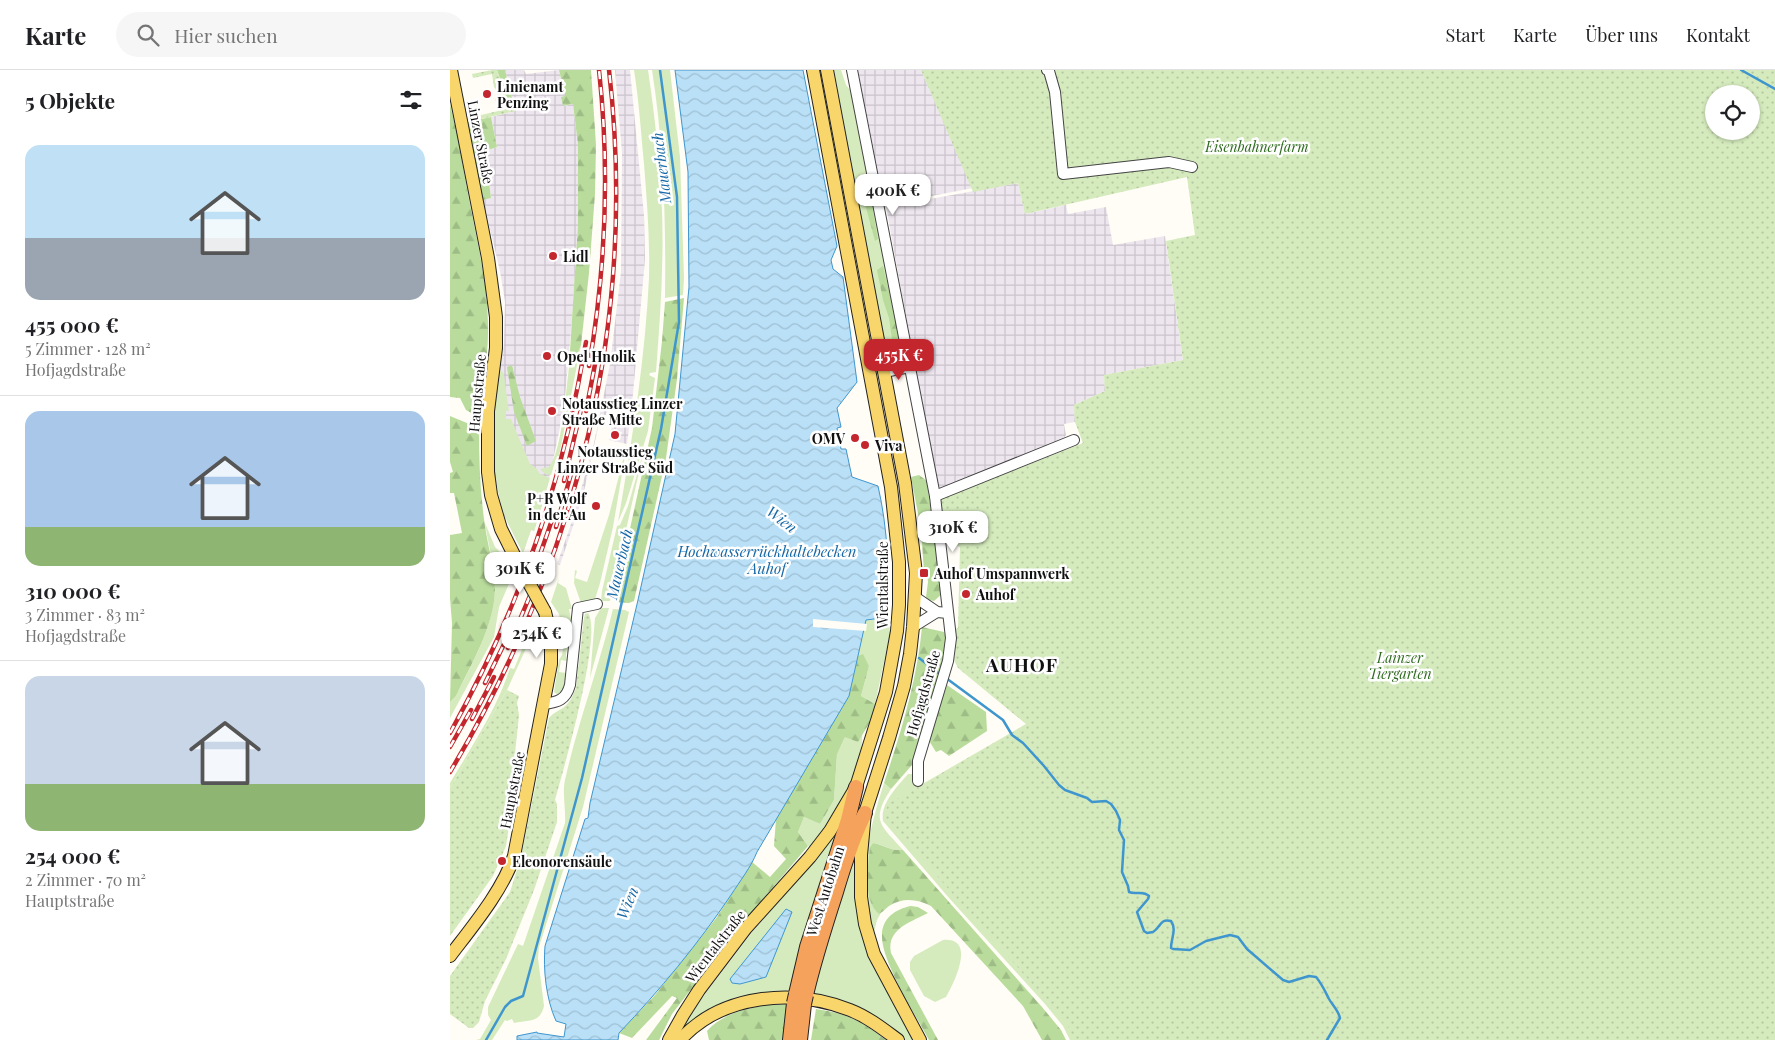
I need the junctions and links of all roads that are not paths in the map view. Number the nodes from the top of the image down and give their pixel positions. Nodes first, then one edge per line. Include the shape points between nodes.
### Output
1 (451, 70) edge
2 (813, 70) edge
3 (827, 70) edge
4 (852, 70) edge
5 (1047, 70) edge
6 (1192, 167) dead end
7 (480, 221) joint
8 (910, 367) junction
9 (884, 372) junction
10 (1074, 440) dead end
11 (935, 496) junction
12 (915, 597) junction
13 (597, 604) dead end
14 (942, 612) junction
15 (913, 627) junction
16 (544, 704) junction
17 (918, 781) dead end
18 (856, 787) junction
19 (865, 813) junction
20 (450, 956) edge
21 (800, 999) junction
22 (669, 1040) edge
23 (680, 1040) edge
24 (790, 1040) edge
25 (800, 1040) edge
26 (898, 1040) edge
27 (920, 1040) edge

1 - 7 main road, Linzer Straße
2 - 18 main road, Wientalstraße via 891,487 899,562 894,654
3 - 9 main road
4 - 8 street, Hofjagdstraße
5 - 6 street via 1055,92 1063,174 1170,162
7 - 16 main road, Hauptstraße, bridge via 496,317 496,348 488,411 490,484 498,522 545,612 552,648
8 - 9 street
8 - 11 street, Hofjagdstraße
9 - 12 main road via 910,519 916,573
10 - 11 street
11 - 14 street, Hofjagdstraße
12 - 14 street
12 - 15 main road
13 - 16 street via 578,608 570,684 558,702
14 - 15 street
14 - 17 street, Hofjagdstraße via 951,638 948,662 918,761
15 - 19 main road via 904,686
16 - 20 main road, Hauptstraße via 512,864 498,890
18 - 21 highway, West Autobahn via 807,947
18 - 22 main road, Wientalstraße via 810,857 746,928 699,990
19 - 21 highway, West Autobahn via 854,836
19 - 27 main road via 860,876 865,924 874,954
21 - 24 highway, West Autobahn
21 - 25 highway, West Autobahn
23 - 26 main road via 700,1021 726,1008 760,999 789,998 822,1002 852,1011

